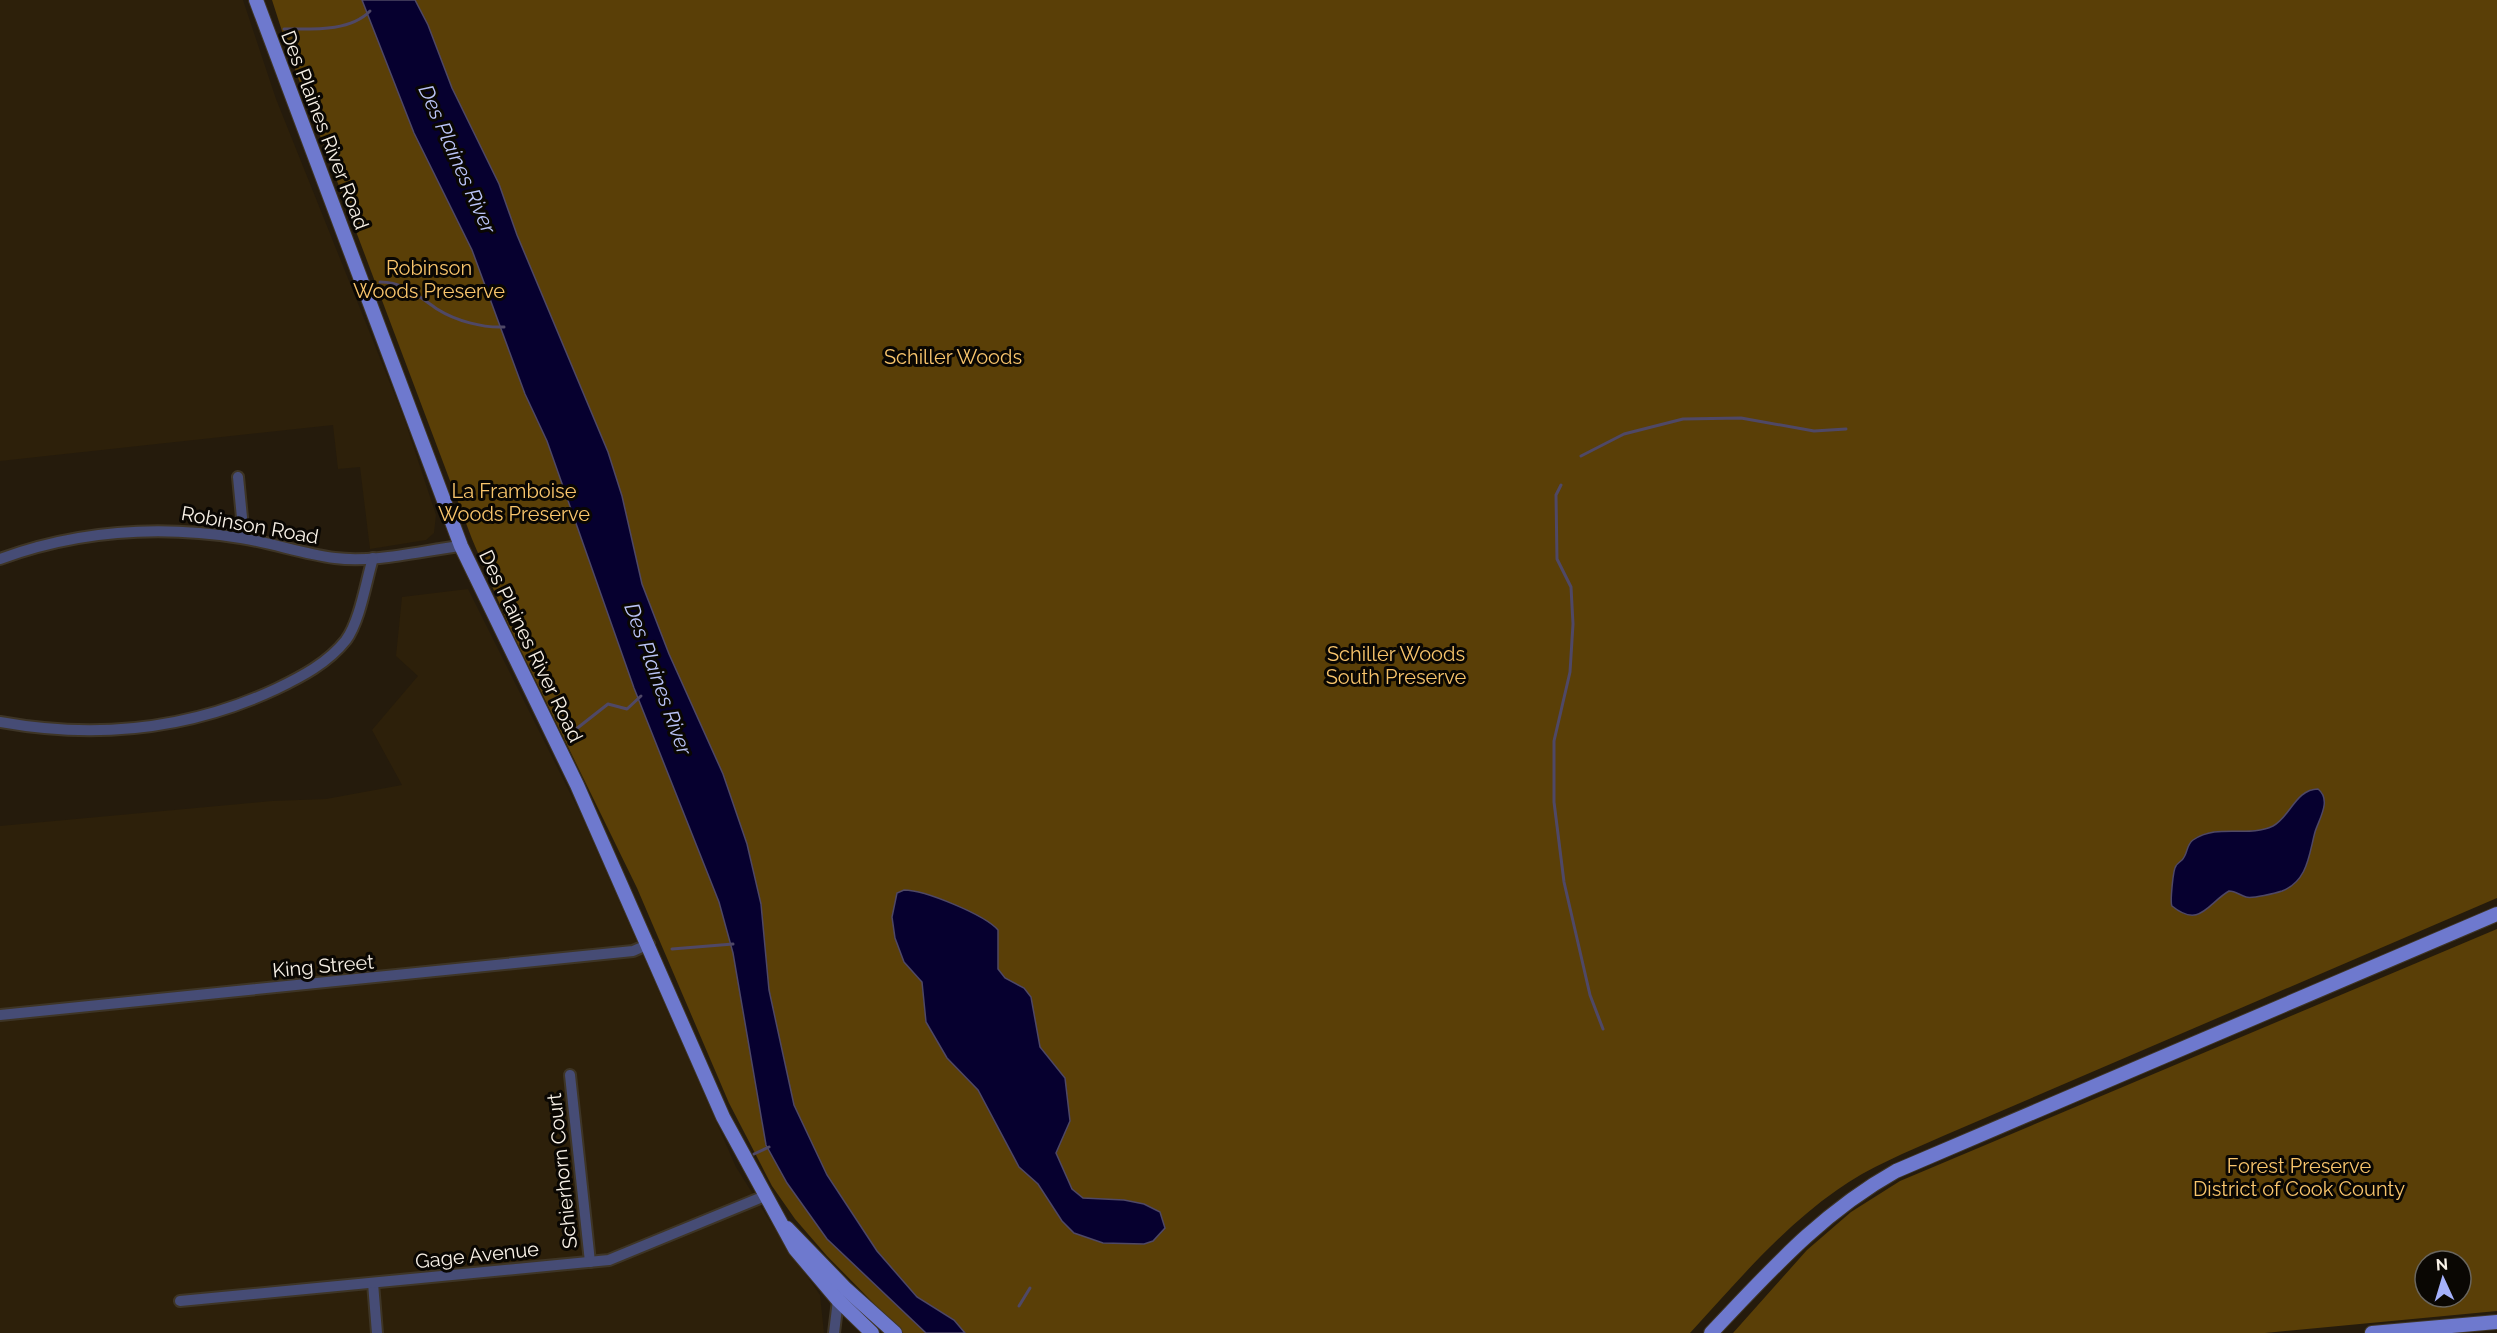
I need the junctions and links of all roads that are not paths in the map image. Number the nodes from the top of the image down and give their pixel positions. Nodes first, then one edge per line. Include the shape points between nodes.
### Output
1 (256, 0) edge
2 (238, 477) dead end
3 (244, 538) junction
4 (461, 546) junction
5 (373, 558) junction
6 (0, 559) edge
7 (0, 722) edge
8 (2497, 914) edge
9 (648, 944) junction
10 (0, 1015) edge
11 (570, 1075) dead end
12 (765, 1197) junction
13 (784, 1225) junction
14 (590, 1262) junction
15 (372, 1283) junction
16 (838, 1300) junction
17 (180, 1301) dead end
18 (2497, 1322) edge
19 (377, 1333) edge
20 (834, 1333) edge
21 (872, 1333) edge
22 (895, 1333) edge
23 (1711, 1333) edge
24 (2372, 1333) edge

1 - 4 main road, Des Plaines River Road
2 - 3 street
3 - 5 street, Robinson Road via 336,558
3 - 6 street, Robinson Road via 167,530 110,532 34,547
4 - 5 street, Robinson Road
4 - 9 main road, Des Plaines River Road via 577,785
5 - 7 street via 347,639 301,677 254,699 143,729 38,729
8 - 23 main road via 1896,1171 1832,1212
9 - 10 street, King Street via 633,951
9 - 12 main road, Des Plaines River Road via 723,1117
11 - 14 street, Schierhorn Court
12 - 13 main road, Des Plaines River Road
12 - 14 street, Gage Avenue via 620,1257
13 - 16 main road, Des Plaines River Road via 795,1249
13 - 22 main road, Des Plaines River Road
14 - 15 street, Gage Avenue
15 - 17 street, Gage Avenue
15 - 19 street
16 - 20 street
16 - 21 main road, Des Plaines River Road
18 - 24 main road

